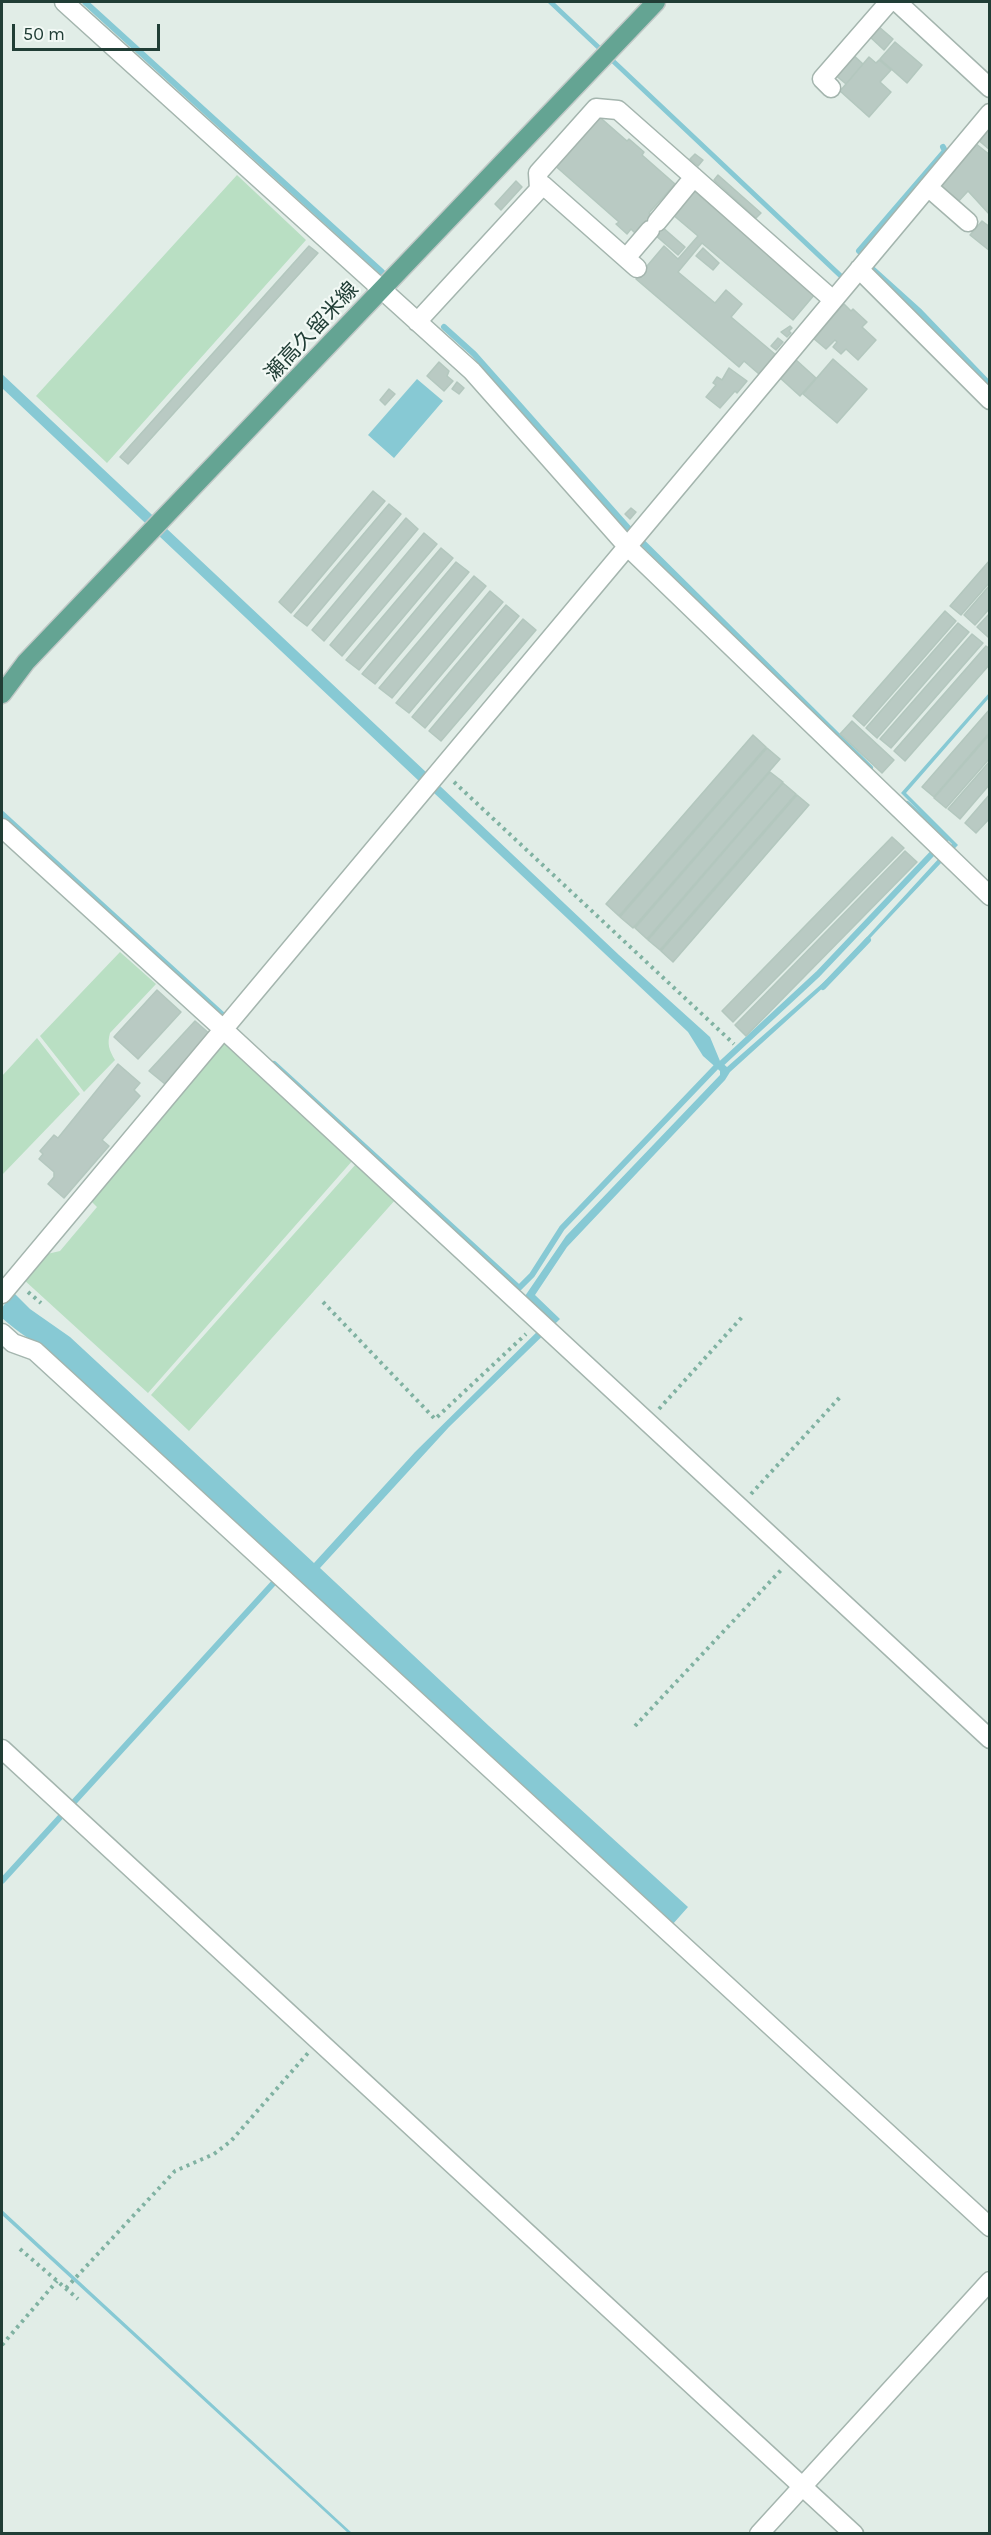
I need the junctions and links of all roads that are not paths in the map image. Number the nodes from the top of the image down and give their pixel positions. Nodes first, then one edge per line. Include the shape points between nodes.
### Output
1 (64, 2) edge
2 (656, 2) edge
3 (889, 2) edge
4 (897, 2) edge
5 (831, 88) dead end
6 (990, 88) edge
7 (990, 113) edge
8 (694, 177) junction
9 (928, 187) junction
10 (539, 189) junction
11 (968, 222) dead end
12 (859, 269) junction
13 (382, 290) junction
14 (833, 300) junction
15 (417, 322) junction
16 (990, 400) edge
17 (627, 546) junction
18 (2, 694) edge
19 (2, 828) edge
20 (990, 896) edge
21 (223, 1029) junction
22 (2, 1294) edge
23 (2, 1333) edge
24 (990, 1739) edge
25 (2, 1749) edge
26 (990, 2227) edge
27 (990, 2281) edge
28 (802, 2486) junction
29 (759, 2534) edge
30 (854, 2534) edge

1 - 13 street
2 - 13 main road, 瀬高久留米線
3 - 5 street via 822,79
4 - 6 street
7 - 9 street
8 - 10 street via 618,110 596,108 538,174
8 - 10 street via 653,226 632,263 543,185
8 - 14 street
9 - 11 street
9 - 12 street
10 - 15 street
12 - 14 street
12 - 16 street
13 - 15 street
13 - 18 main road, 瀬高久留米線 via 26,663
14 - 17 street
15 - 17 street via 472,370
17 - 20 street
17 - 21 street
19 - 21 street
21 - 22 street
21 - 24 street
23 - 26 street via 13,1343 35,1351
25 - 28 street
27 - 28 street
28 - 29 street
28 - 30 street

